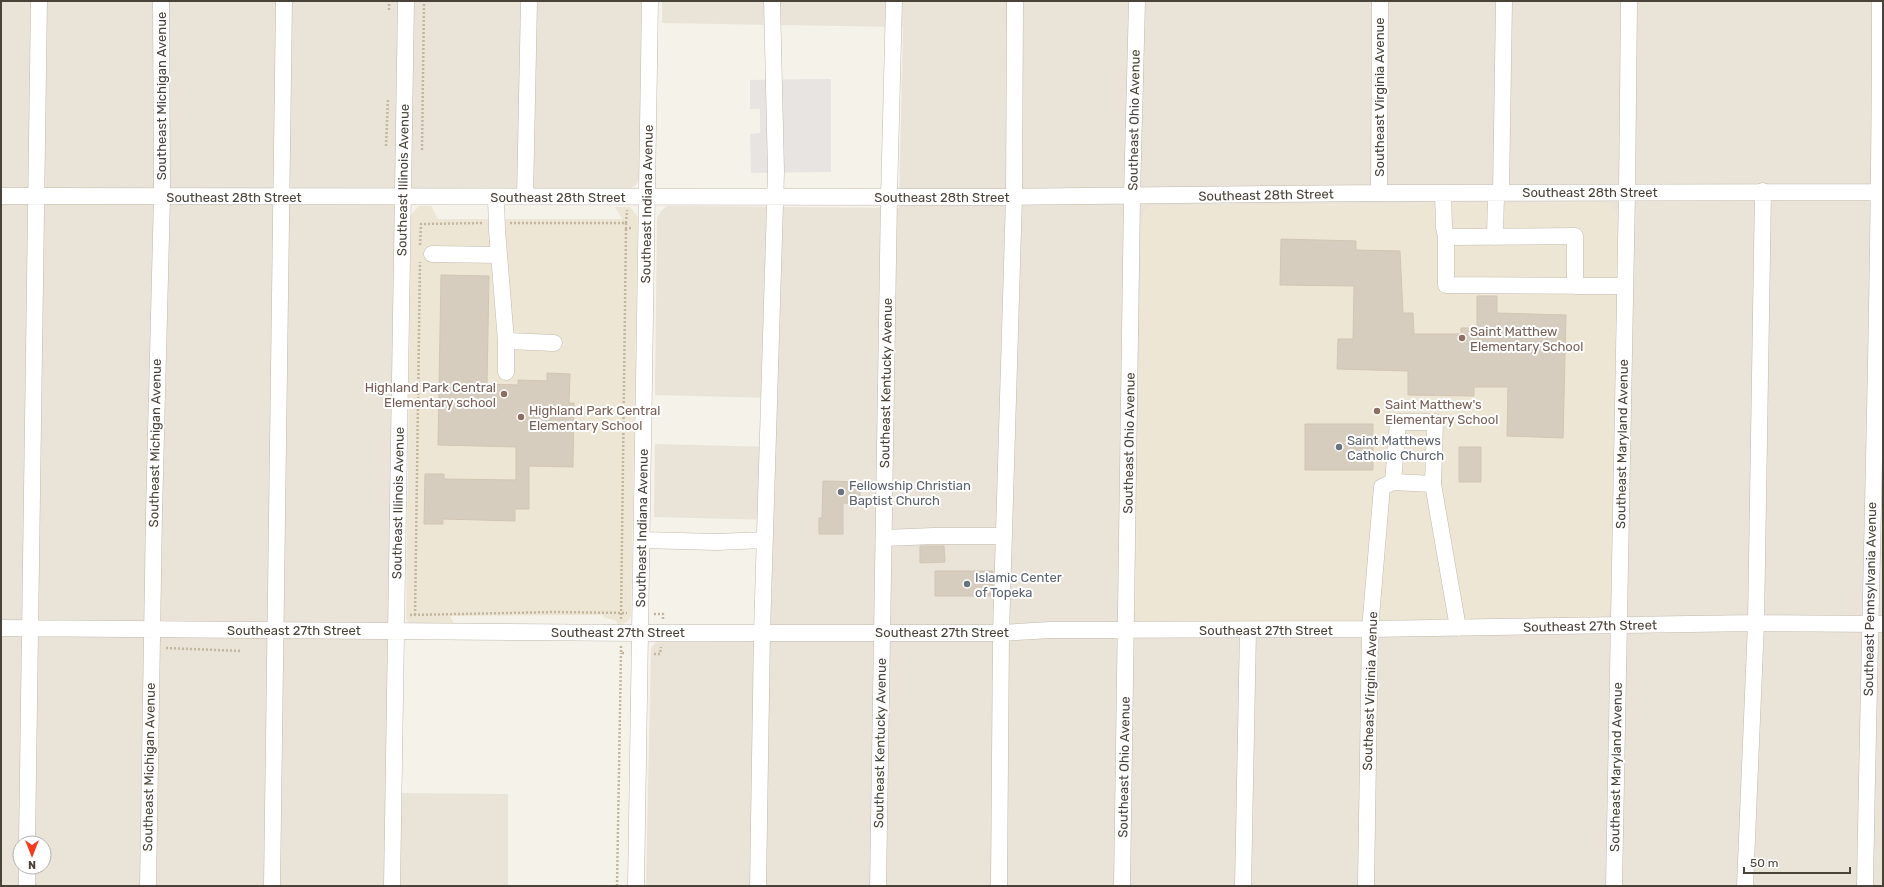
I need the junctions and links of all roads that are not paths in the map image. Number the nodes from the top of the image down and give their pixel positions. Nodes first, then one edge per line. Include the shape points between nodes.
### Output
1 (39, 1) edge
2 (161, 1) edge
3 (284, 1) edge
4 (406, 1) edge
5 (529, 1) edge
6 (650, 1) edge
7 (772, 1) edge
8 (894, 1) edge
9 (1016, 1) edge
10 (1137, 1) edge
11 (1380, 1) edge
12 (1504, 1) edge
13 (1629, 1) edge
14 (1880, 1) edge
15 (1763, 191) junction
16 (1627, 192) junction
17 (1881, 192) edge
18 (1443, 193) junction
19 (1498, 193) junction
20 (1379, 194) junction
21 (1, 196) edge
22 (35, 196) junction
23 (162, 196) junction
24 (1132, 196) junction
25 (281, 197) junction
26 (403, 197) junction
27 (496, 197) junction
28 (525, 197) junction
29 (647, 197) junction
30 (774, 197) junction
31 (889, 197) junction
32 (1014, 197) junction
33 (1446, 237) junction
34 (1495, 237) junction
35 (424, 252) road end
36 (499, 255) junction
37 (1575, 286) junction
38 (1625, 286) junction
39 (506, 341) junction
40 (554, 343) dead end
41 (506, 372) dead end
42 (1393, 482) junction
43 (1433, 484) junction
44 (1004, 536) junction
45 (884, 538) junction
46 (642, 540) junction
47 (764, 540) junction
48 (1756, 623) junction
49 (1876, 624) edge
50 (1619, 626) junction
51 (1, 628) edge
52 (1458, 628) junction
53 (32, 629) junction
54 (1370, 629) junction
55 (152, 630) junction
56 (276, 630) junction
57 (1126, 630) junction
58 (1248, 630) junction
59 (396, 631) junction
60 (762, 632) junction
61 (882, 632) junction
62 (641, 633) junction
63 (1001, 633) junction
64 (27, 835) edge
65 (27, 875) edge
66 (26, 886) edge
67 (148, 886) edge
68 (272, 886) edge
69 (392, 886) edge
70 (636, 886) edge
71 (758, 886) edge
72 (878, 886) edge
73 (999, 886) edge
74 (1122, 886) edge
75 (1243, 886) edge
76 (1366, 886) edge
77 (1614, 886) edge
78 (1746, 886) edge
79 (1865, 886) edge

1 - 22 street
2 - 23 street, Southeast Michigan Avenue
3 - 25 street
4 - 26 street, Southeast Illinois Avenue
5 - 28 street
6 - 29 street, Southeast Indiana Avenue
7 - 30 street via 776,172
8 - 31 street, Southeast Kentucky Avenue
9 - 32 street
10 - 24 street, Southeast Ohio Avenue
11 - 20 street, Southeast Virginia Avenue
12 - 19 street
13 - 16 street, Southeast Maryland Avenue
14 - 17 street, Southeast Pennsylvania Avenue
15 - 16 street, Southeast 28th Street
15 - 17 street, Southeast 28th Street
15 - 48 street
16 - 19 street, Southeast 28th Street
16 - 38 street, Southeast Maryland Avenue
17 - 49 street, Southeast Pennsylvania Avenue
18 - 19 street, Southeast 28th Street
18 - 20 street, Southeast 28th Street
18 - 33 street
19 - 34 street
20 - 24 street, Southeast 28th Street
21 - 22 street, Southeast 28th Street
22 - 23 street, Southeast 28th Street
22 - 53 street
23 - 25 street, Southeast 28th Street
23 - 55 street, Southeast Michigan Avenue
24 - 32 street, Southeast 28th Street
24 - 57 street, Southeast Ohio Avenue
25 - 26 street, Southeast 28th Street
25 - 56 street
26 - 27 street, Southeast 28th Street
26 - 59 street, Southeast Illinois Avenue
27 - 28 street, Southeast 28th Street
27 - 36 street
28 - 29 street, Southeast 28th Street
29 - 30 street, Southeast 28th Street
29 - 46 street, Southeast Indiana Avenue
30 - 31 street, Southeast 28th Street
30 - 47 street
31 - 32 street, Southeast 28th Street
31 - 45 street, Southeast Kentucky Avenue
32 - 44 street
33 - 34 street
33 - 37 street via 1446,285
34 - 37 street via 1575,236
35 - 36 street
36 - 39 street
37 - 38 street
38 - 50 street, Southeast Maryland Avenue
39 - 40 street
39 - 41 street
42 - 43 street
42 - 43 street via 1398,422 1435,422
42 - 54 street, Southeast Virginia Avenue via 1382,487
43 - 52 street
44 - 45 street
44 - 63 street
45 - 61 street, Southeast Kentucky Avenue
46 - 47 street
46 - 62 street, Southeast Indiana Avenue
47 - 60 street
48 - 49 street, Southeast 27th Street
48 - 50 street, Southeast 27th Street
48 - 78 street
49 - 79 street, Southeast Pennsylvania Avenue
50 - 52 street, Southeast 27th Street
50 - 77 street, Southeast Maryland Avenue
51 - 53 street, Southeast 27th Street
52 - 54 street, Southeast 27th Street
53 - 55 street, Southeast 27th Street
53 - 64 street
54 - 58 street, Southeast 27th Street
54 - 76 street, Southeast Virginia Avenue
55 - 56 street, Southeast 27th Street
55 - 67 street, Southeast Michigan Avenue
56 - 59 street, Southeast 27th Street
56 - 68 street
57 - 58 street, Southeast 27th Street
57 - 63 street, Southeast 27th Street
57 - 74 street, Southeast Ohio Avenue
58 - 75 street
59 - 62 street, Southeast 27th Street
59 - 69 street, Southeast Illinois Avenue
60 - 61 street, Southeast 27th Street
60 - 62 street, Southeast 27th Street
60 - 71 street
61 - 63 street, Southeast 27th Street
61 - 72 street, Southeast Kentucky Avenue
62 - 70 street, Southeast Indiana Avenue
63 - 73 street
65 - 66 street

